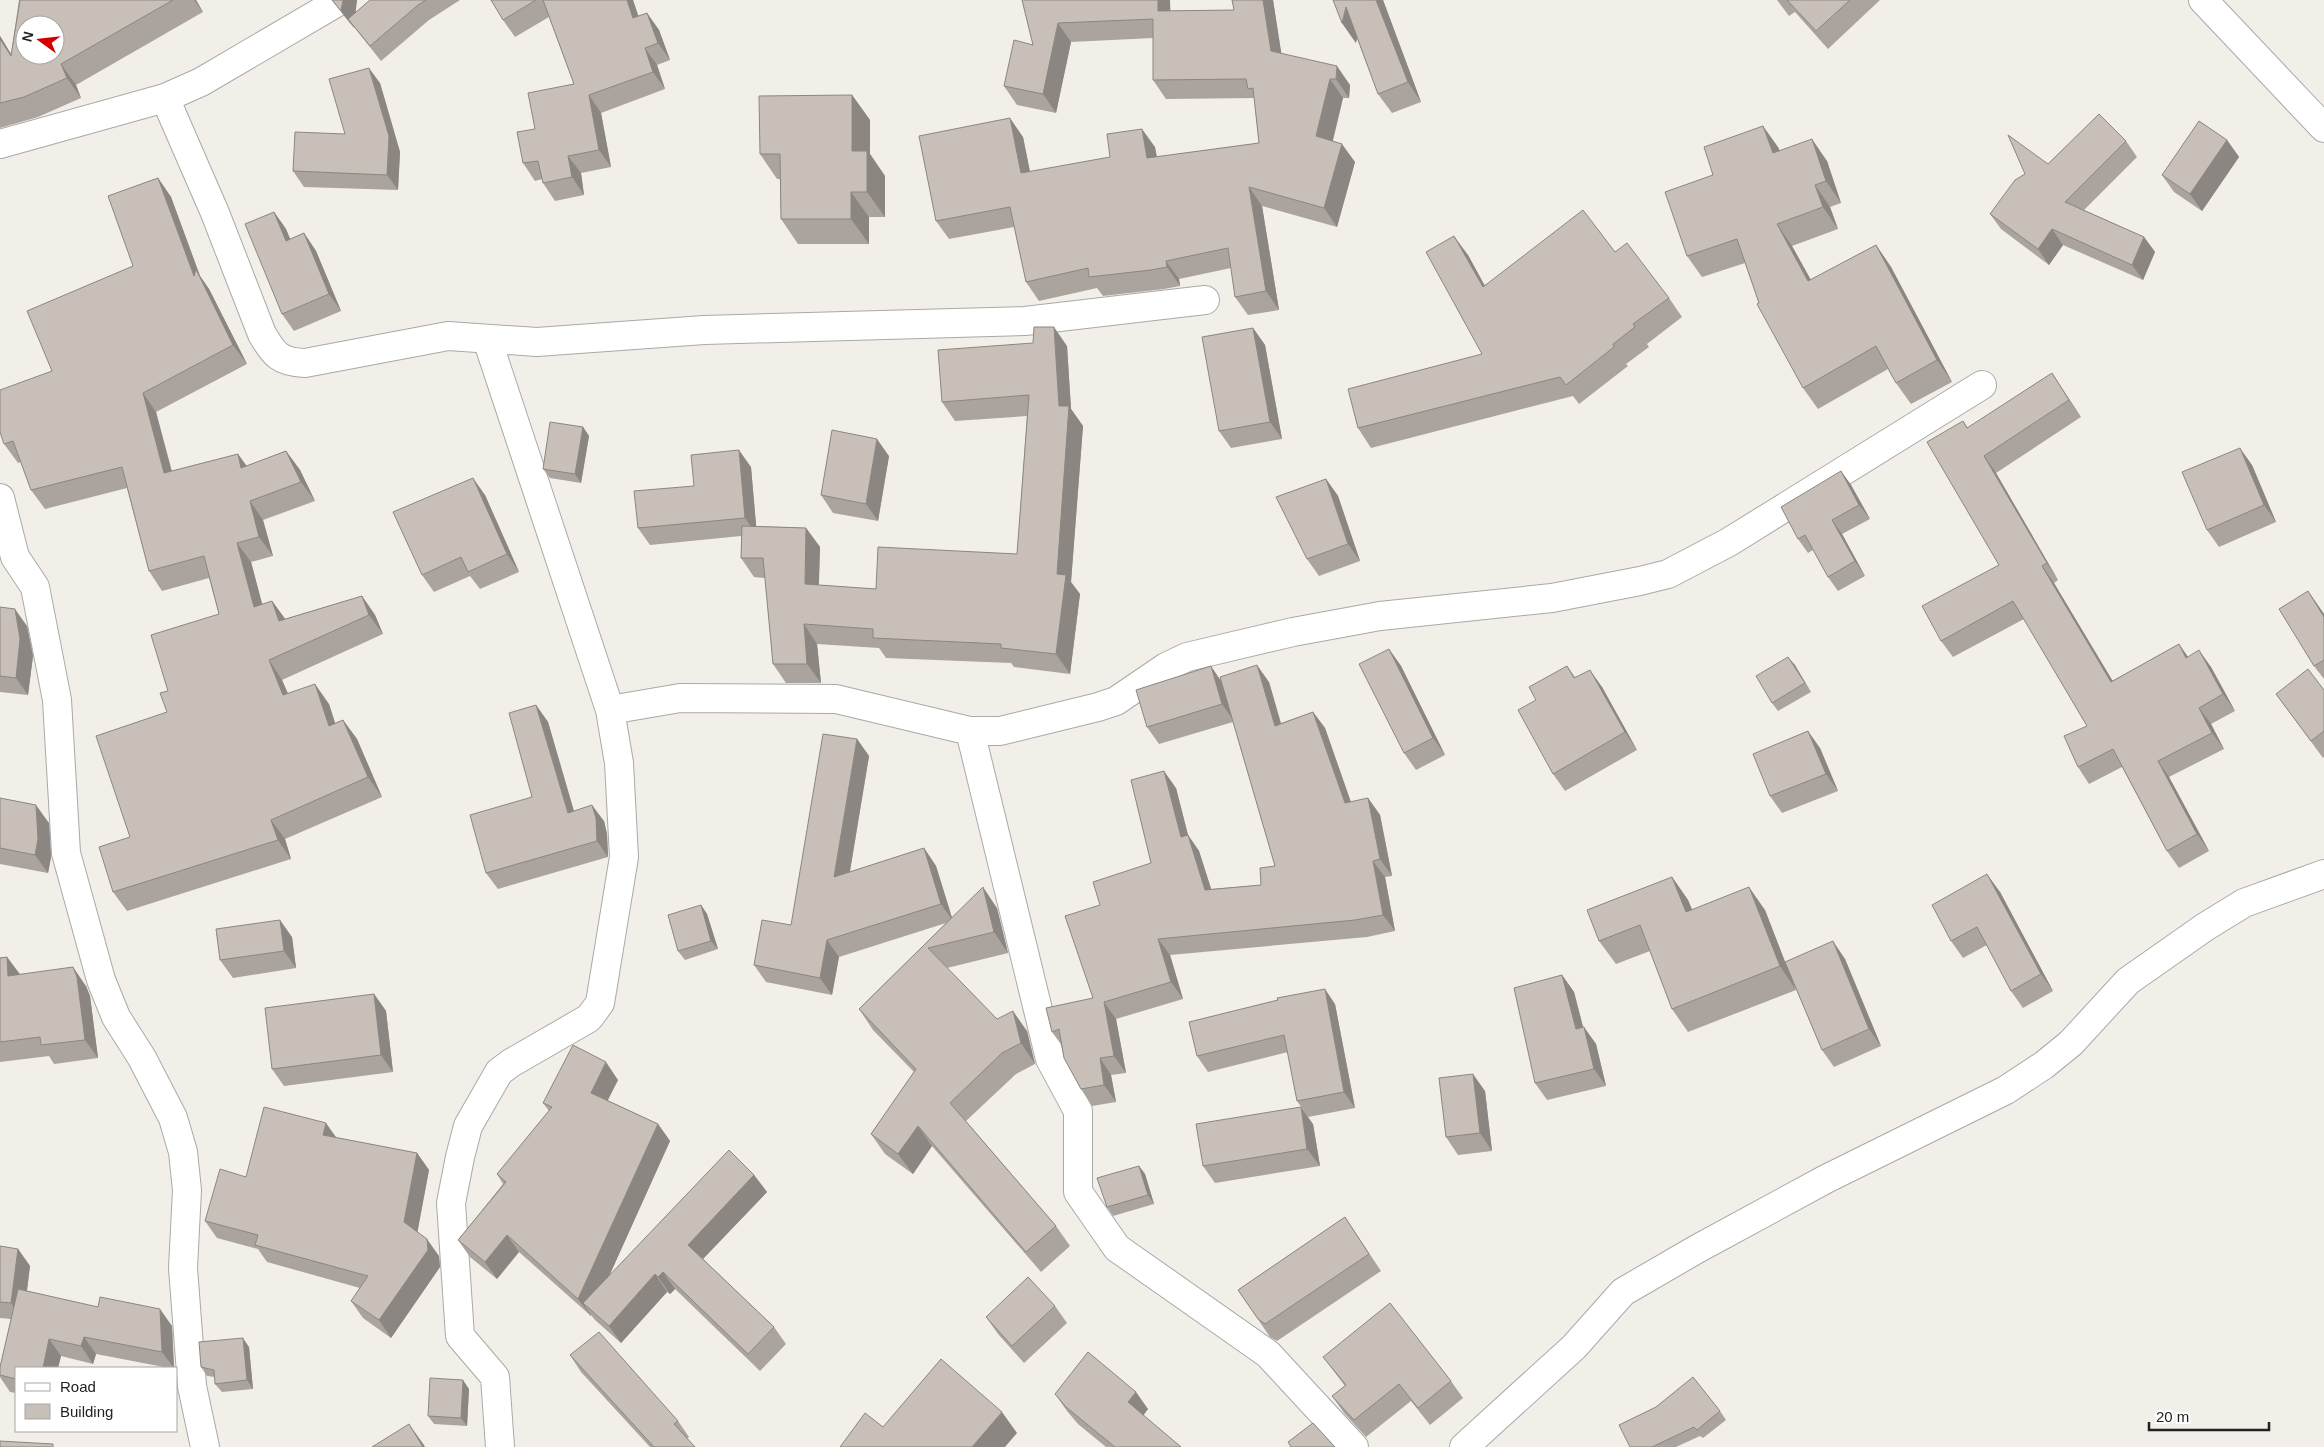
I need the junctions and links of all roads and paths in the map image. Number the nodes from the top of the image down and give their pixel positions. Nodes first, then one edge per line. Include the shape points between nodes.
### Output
1 (340, 0) edge
2 (2203, 0) edge
3 (165, 98) junction
4 (2324, 128) edge
5 (0, 144) edge
6 (1205, 300) dead end
7 (488, 339) junction
8 (1982, 385) dead end
9 (0, 498) edge
10 (8, 559) edge
11 (610, 710) junction
12 (970, 731) junction
13 (2324, 874) edge
14 (205, 1447) edge
15 (500, 1447) edge
16 (1354, 1447) edge
17 (1464, 1447) edge

1 - 3 street via 201,82
2 - 4 street
3 - 5 street
3 - 7 street via 215,212 262,334 272,351 283,360 305,363 448,336
6 - 7 street via 1025,321 704,330 537,342
7 - 11 street
8 - 12 street via 1785,510 1668,574 1552,598 1380,616 1292,632 1187,657 1166,667 1116,701 1098,707 1000,731
9 - 10 street
10 - 14 street via 34,588 57,700 66,853 101,980 116,1017 173,1118 183,1152 186,1190 184,1268 192,1386
11 - 12 street via 680,698 836,699
11 - 15 street via 619,763 624,857 600,1003 590,1018 499,1072 468,1126 451,1203 460,1336 495,1377
12 - 16 street via 1050,1059 1078,1111 1078,1192 1116,1248 1268,1354
13 - 17 street via 2244,903 2205,927 2128,981 2071,1044 2006,1090 1826,1179 1623,1292 1574,1347

